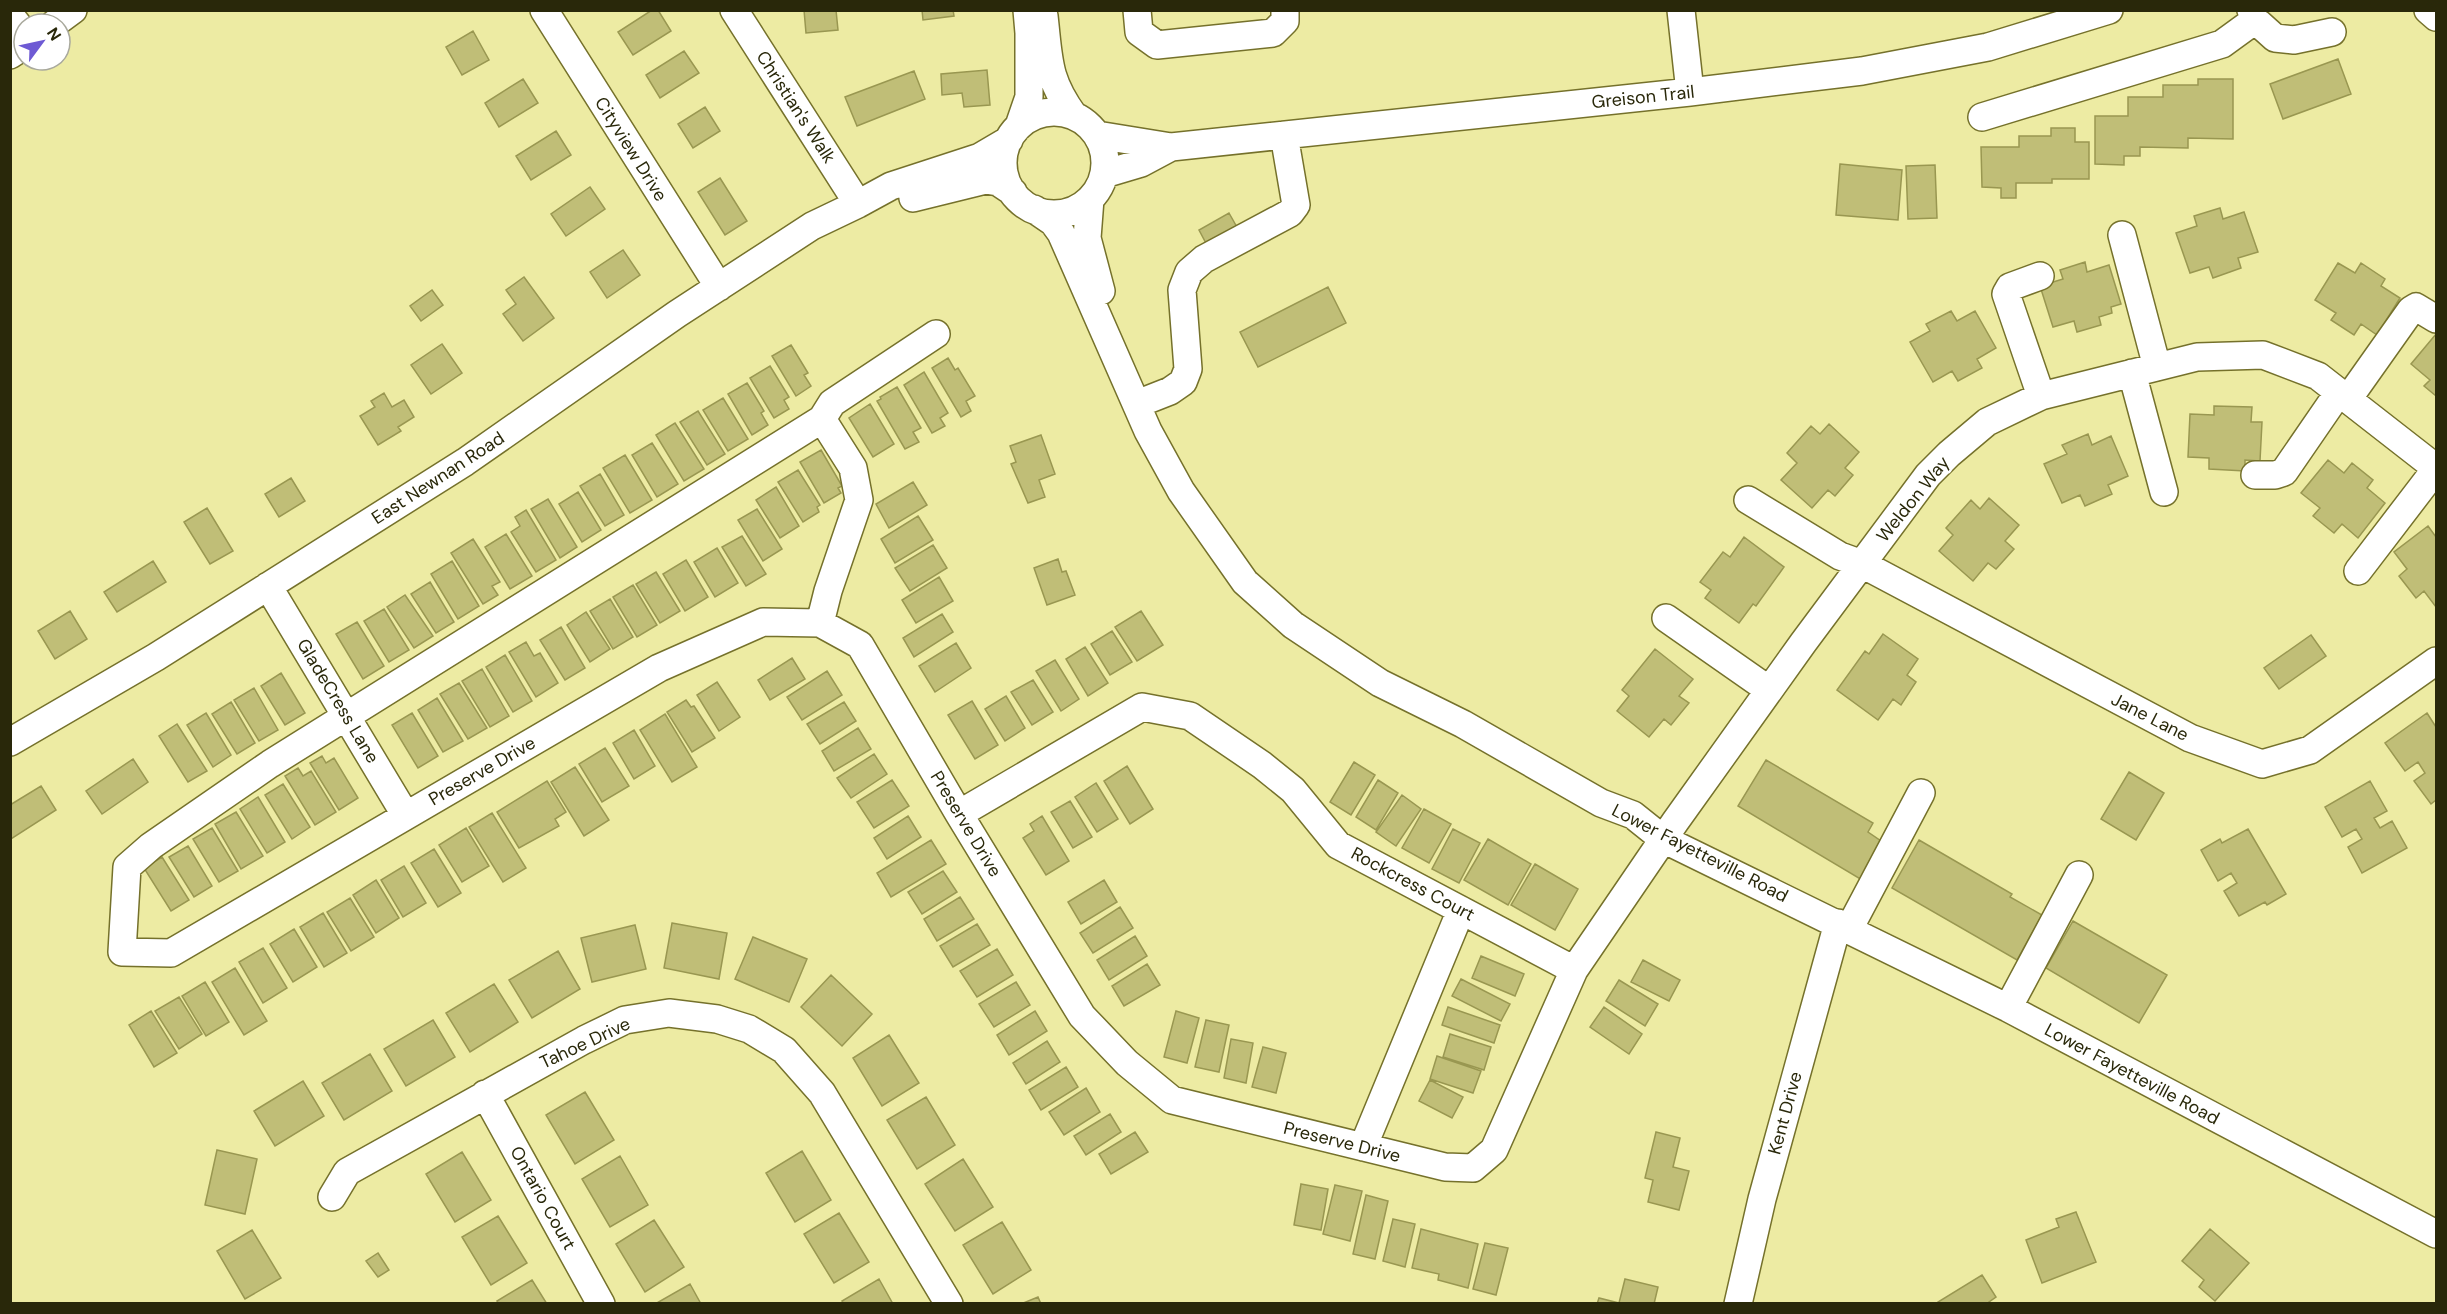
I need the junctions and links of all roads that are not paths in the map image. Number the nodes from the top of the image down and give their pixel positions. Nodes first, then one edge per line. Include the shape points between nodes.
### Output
1 (544, 10) edge
2 (734, 10) edge
3 (1027, 10) edge
4 (1044, 10) edge
5 (1137, 10) edge
6 (1285, 10) edge
7 (1681, 10) edge
8 (2109, 10) edge
9 (2428, 10) edge
10 (2253, 15) edge
11 (2436, 17) edge
12 (2332, 32) dead end
13 (1690, 92) junction
14 (1074, 116) junction
15 (1982, 117) dead end
16 (1014, 133) junction
17 (1097, 135) junction
18 (1284, 135) junction
19 (1171, 147) junction
20 (1104, 174) junction
21 (1013, 192) junction
22 (1090, 199) junction
23 (858, 204) junction
24 (1034, 209) junction
25 (2122, 235) dead end
26 (2040, 276) dead end
27 (719, 287) junction
28 (2436, 319) edge
29 (936, 334) dead end
30 (1116, 356) junction
31 (2144, 370) junction
32 (2041, 396) junction
33 (2344, 396) junction
34 (1137, 404) junction
35 (822, 420) junction
36 (2436, 468) edge
37 (2255, 475) dead end
38 (2164, 492) dead end
39 (1748, 500) dead end
40 (1862, 564) junction
41 (2358, 571) dead end
42 (268, 586) junction
43 (1666, 618) dead end
44 (820, 622) junction
45 (2436, 661) edge
46 (1769, 690) junction
47 (348, 717) junction
48 (10, 742) edge
49 (1921, 793) dead end
50 (959, 814) junction
51 (406, 816) junction
52 (1664, 839) junction
53 (2079, 875) dead end
54 (1461, 910) junction
55 (1844, 926) junction
56 (1574, 970) junction
57 (2008, 1008) junction
58 (485, 1094) junction
59 (1363, 1147) junction
60 (332, 1197) dead end
61 (2436, 1234) edge
62 (601, 1304) edge
63 (949, 1304) edge
64 (1738, 1304) edge

1 - 27 street, Cityview Drive
2 - 23 street, Christian's Walk
3 - 16 street via 1029,97
4 - 14 street via 1051,75
5 - 6 street via 1139,32 1157,45 1273,33 1286,21
7 - 13 street
8 - 13 street, Greison Trail via 1988,47 1862,71
9 - 11 street
10 - 12 street via 2275,38
10 - 15 street via 2222,44
13 - 18 street, Greison Trail
14 - 16 street via 1055,112 1036,115
14 - 17 street
16 - 21 street via 1004,167
16 - 23 street, East Newnan Road via 980,157 891,186
17 - 19 street, Greison Trail
17 - 20 street via 1104,154
18 - 19 street, Greison Trail
18 - 34 street via 1296,205 1290,213 1204,259 1189,272 1182,290 1188,369 1183,382
19 - 20 street, Greison Trail via 1141,163
20 - 22 street
21 - 23 street, East Newnan Road via 998,182 986,180 897,202
21 - 24 street
22 - 24 street via 1064,213
22 - 30 street, Lower Fayetteville Road via 1087,238 1113,328
23 - 27 street, East Newnan Road via 812,226
24 - 30 street, Lower Fayetteville Road via 1061,233
25 - 31 street
26 - 32 street via 2010,287 2006,294
27 - 42 street, East Newnan Road via 465,462
28 - 33 street via 2416,307 2410,310
29 - 35 street via 832,403
30 - 34 street, Lower Fayetteville Road
31 - 32 street, Weldon Way
31 - 33 street, Weldon Way via 2197,357 2263,356 2318,376
31 - 38 street
32 - 40 street, Weldon Way via 1987,422 1948,454
33 - 36 street, Weldon Way
33 - 37 street via 2284,472
34 - 52 street, Lower Fayetteville Road via 1181,491 1206,529 1245,582 1293,625 1380,683 1463,723 1601,803 1633,815
35 - 44 street via 853,468 859,500
35 - 47 street
36 - 41 street
39 - 40 street, Jane Lane via 1840,556
40 - 45 street, Jane Lane via 2190,738 2262,764 2310,750
40 - 46 street, Weldon Way
42 - 47 street, GladeCress Lane
42 - 48 street, East Newnan Road
43 - 46 street
44 - 50 street, Preserve Drive via 861,645
44 - 51 street, Preserve Drive via 763,622 659,668
46 - 52 street, Weldon Way
47 - 51 street, GladeCress Lane
47 - 51 street, Preserve Drive via 260,771 150,846 127,867 122,952 171,953
49 - 55 street, Kent Drive
50 - 54 street, Rockcress Court via 1142,707 1161,710 1190,716 1262,765 1293,790 1338,845
50 - 59 street, Preserve Drive via 1082,1016 1127,1063 1172,1100
52 - 55 street, Lower Fayetteville Road
52 - 56 street, Preserve Drive
53 - 57 street
54 - 56 street, Rockcress Court
54 - 59 street
55 - 57 street, Lower Fayetteville Road
55 - 64 street, Kent Drive via 1762,1199
56 - 59 street, Preserve Drive via 1494,1150 1473,1168 1445,1167
57 - 61 street, Lower Fayetteville Road
58 - 60 street, Tahoe Drive via 347,1172
58 - 62 street, Ontario Court
58 - 63 street, Tahoe Drive via 625,1020 669,1013 717,1019 749,1029 784,1050 822,1093

